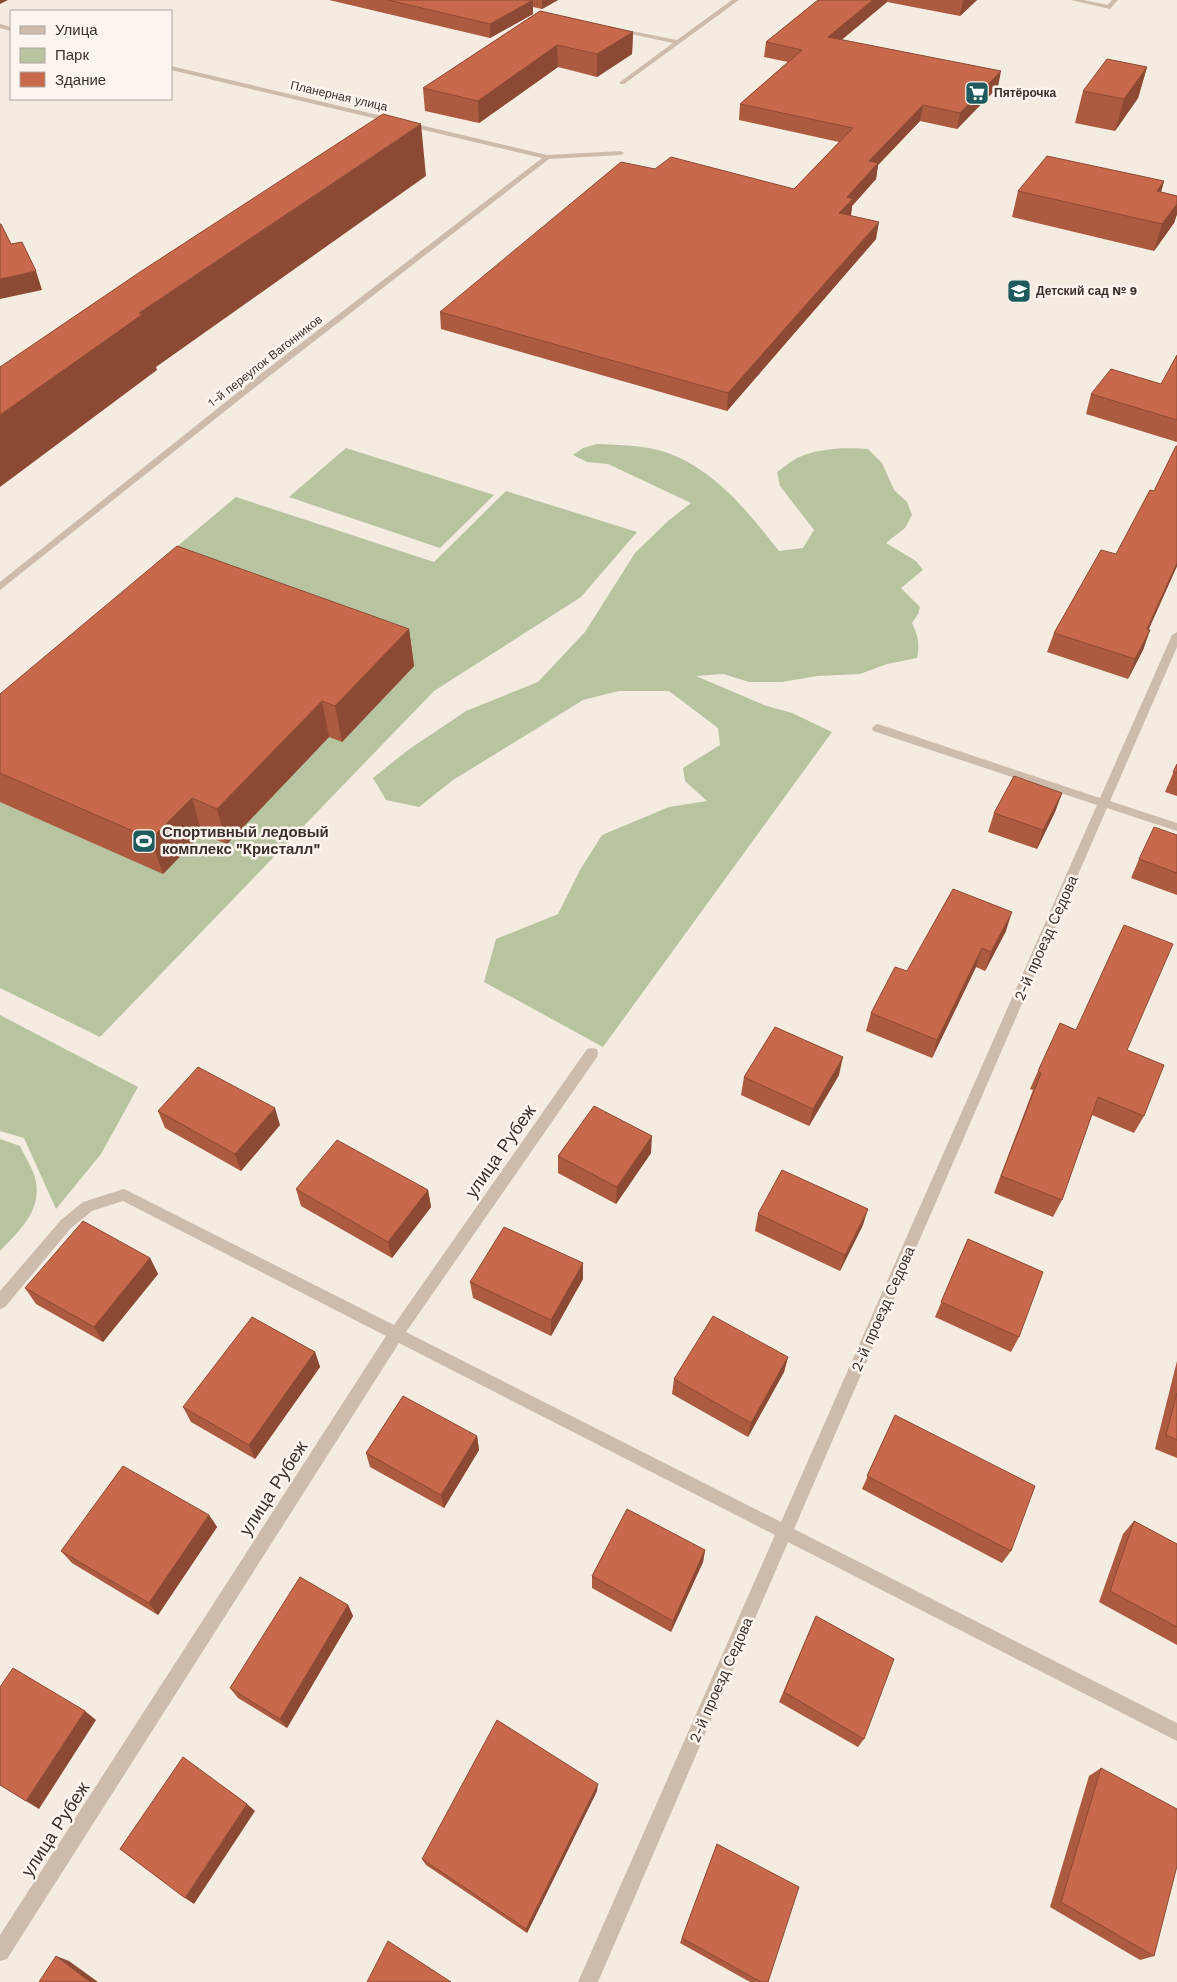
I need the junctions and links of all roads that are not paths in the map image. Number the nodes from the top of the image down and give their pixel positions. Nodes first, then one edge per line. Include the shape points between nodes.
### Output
1 (736, 0) edge
2 (1074, 0) edge
3 (1116, 0) edge
4 (594, 24) edge
5 (679, 42) junction
6 (172, 68) edge
7 (622, 84) dead end
8 (621, 153) dead end
9 (547, 157) junction
10 (0, 587) edge
11 (1177, 635) edge
12 (877, 728) dead end
13 (1105, 803) junction
14 (1177, 827) edge
15 (592, 1053) dead end
16 (0, 1302) edge
17 (396, 1334) junction
18 (785, 1532) junction
19 (1177, 1732) edge
20 (0, 1952) edge
21 (588, 1982) edge

1 - 5 street
2 - 3 street via 1110,7
4 - 5 street
5 - 7 street
6 - 9 street, Планерная улица
8 - 9 street, Планерная улица
9 - 10 street, 1-й переулок Вагонников via 260,379
11 - 13 street, 2-й проезд Седова
12 - 13 street
13 - 14 street
13 - 18 street, 2-й проезд Седова
15 - 17 street, улица Рубеж
16 - 17 street via 66,1224 88,1206 124,1195
17 - 18 street
17 - 20 street, улица Рубеж
18 - 19 street
18 - 21 street, 2-й проезд Седова

